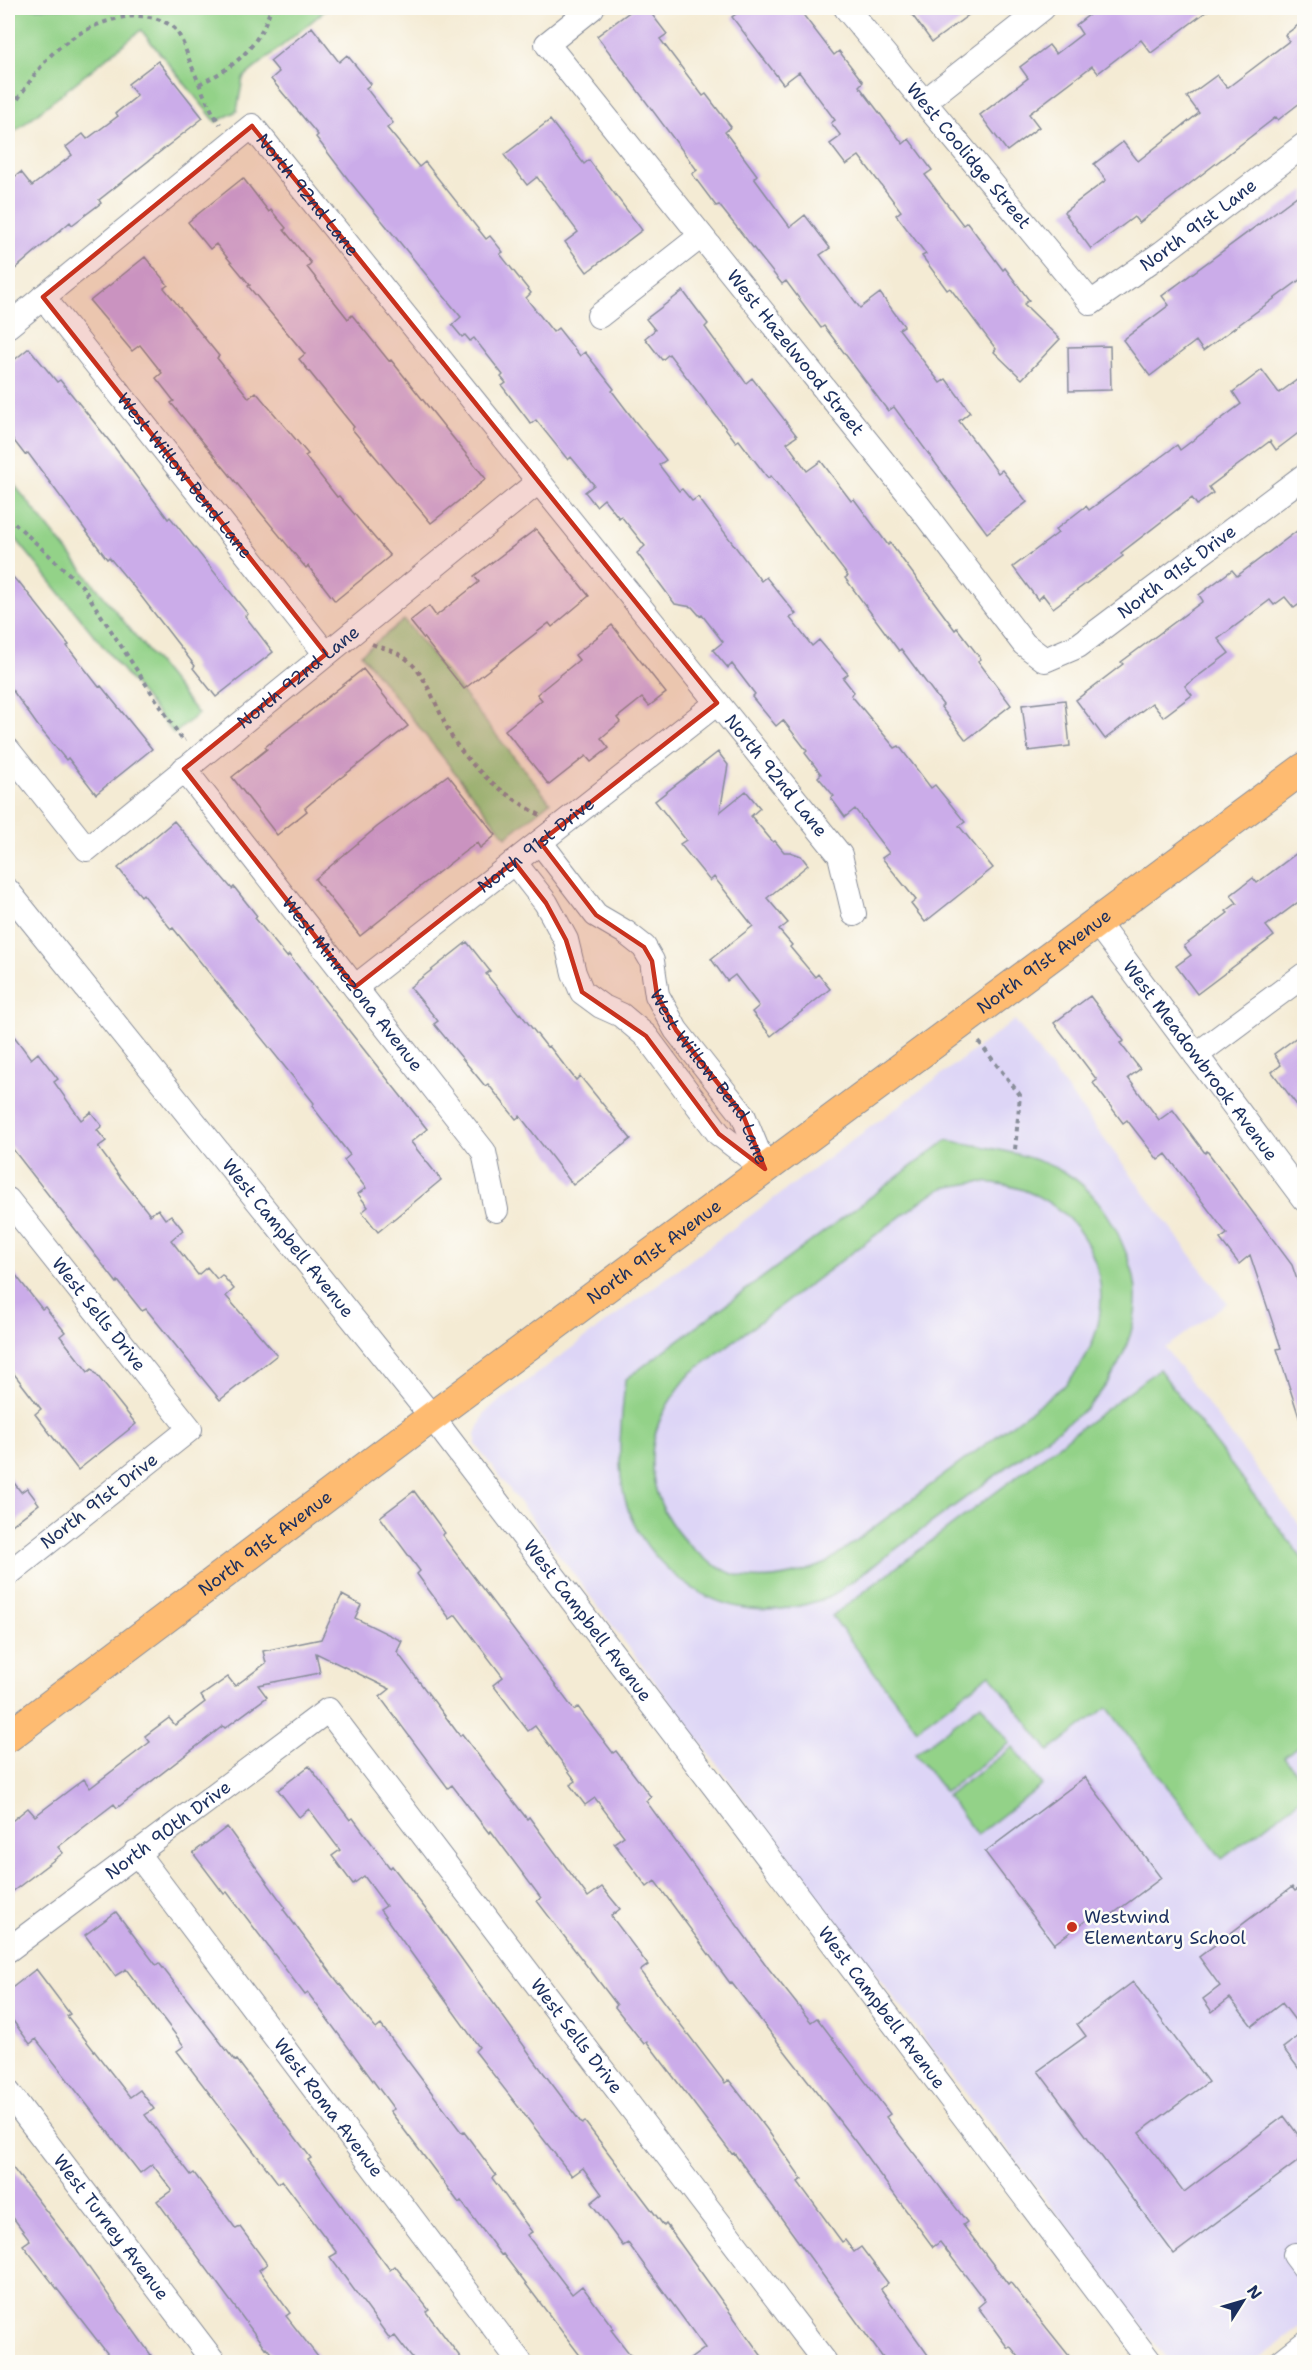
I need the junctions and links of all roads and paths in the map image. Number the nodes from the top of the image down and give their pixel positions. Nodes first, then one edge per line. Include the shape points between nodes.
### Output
1 (271, 8) edge
2 (592, 8) edge
3 (846, 8) edge
4 (1043, 8) edge
5 (130, 10) dead end
6 (147, 11) dead end
7 (199, 84) junction
8 (924, 102) junction
9 (8, 114) edge
10 (235, 140) junction
11 (1305, 145) edge
12 (700, 236) junction
13 (43, 297) junction
14 (1091, 303) joint
15 (599, 316) dead end
16 (8, 326) edge
17 (1305, 476) edge
18 (538, 482) junction
19 (8, 517) edge
20 (351, 634) junction
21 (326, 654) junction
22 (1045, 660) joint
23 (717, 703) junction
24 (8, 750) edge
25 (206, 751) junction
26 (1305, 768) edge
27 (184, 769) junction
28 (547, 837) junction
29 (514, 862) junction
30 (8, 891) edge
31 (854, 914) dead end
32 (596, 915) junction
33 (1097, 923) junction
34 (566, 939) junction
35 (1305, 975) edge
36 (354, 987) junction
37 (964, 1022) junction
38 (1196, 1055) junction
39 (1015, 1150) dead end
40 (765, 1169) junction
41 (1305, 1199) edge
42 (8, 1200) edge
43 (496, 1210) dead end
44 (432, 1417) junction
45 (190, 1429) joint
46 (8, 1574) edge
47 (328, 1710) joint
48 (8, 1737) edge
49 (136, 1852) junction
50 (8, 1950) edge
51 (8, 2092) edge
52 (1305, 2344) edge
53 (214, 2362) edge
54 (520, 2362) edge
55 (825, 2362) edge
56 (1149, 2362) edge
57 (1281, 2362) edge

1 - 7 path via 264,27 244,56
2 - 12 street, West Hazelwood Street via 546,44
3 - 8 street, West Coolidge Street
4 - 8 street
5 - 9 path via 88,27 62,45 40,68
6 - 7 path via 174,28
7 - 10 path via 212,112
8 - 14 street, West Coolidge Street
10 - 13 street, North 92nd Lane
10 - 18 street, North 92nd Lane via 252,126
11 - 14 street, North 91st Lane
12 - 15 street
12 - 22 street, West Hazelwood Street via 1024,644
13 - 16 street, North 92nd Lane
13 - 21 street, West Willow Bend Lane
17 - 22 street, North 91st Drive via 1078,646
18 - 20 street, North 92nd Lane
18 - 23 street, North 92nd Lane
19 - 25 path via 82,586 183,741 192,734
20 - 21 street, North 92nd Lane
20 - 28 path via 361,646 367,642 404,657 420,676 455,743 504,793 543,816
21 - 25 street, North 92nd Lane
23 - 28 street, North 91st Drive
23 - 31 street, North 92nd Lane via 840,855
24 - 27 street, North 92nd Lane via 87,849
25 - 27 street, North 92nd Lane
26 - 33 main road, North 91st Avenue
27 - 36 street, West Minnezona Avenue
28 - 29 street, North 91st Drive
28 - 32 street, West Willow Bend Lane
29 - 34 street, West Willow Bend Lane via 546,903
29 - 36 street, North 91st Drive
30 - 44 street, West Campbell Avenue
32 - 34 street
32 - 40 street, West Willow Bend Lane via 644,947 652,961 657,995 676,1030 743,1115
33 - 37 main road, North 91st Avenue
33 - 38 street, West Meadowbrook Avenue
34 - 40 street, West Willow Bend Lane via 582,992 621,1015 646,1036 719,1134
35 - 38 street
36 - 43 street, West Minnezona Avenue via 484,1152
37 - 39 path via 1020,1095
37 - 40 main road, North 91st Avenue
38 - 41 street, West Meadowbrook Avenue
40 - 44 main road, North 91st Avenue
42 - 45 street, West Sells Drive
44 - 48 main road, North 91st Avenue
44 - 56 street, West Campbell Avenue
45 - 46 street, North 91st Drive
47 - 49 street, North 90th Drive
47 - 55 street, West Sells Drive
49 - 50 street, North 90th Drive
49 - 54 street, West Roma Avenue
51 - 53 street, West Turney Avenue
52 - 57 street

